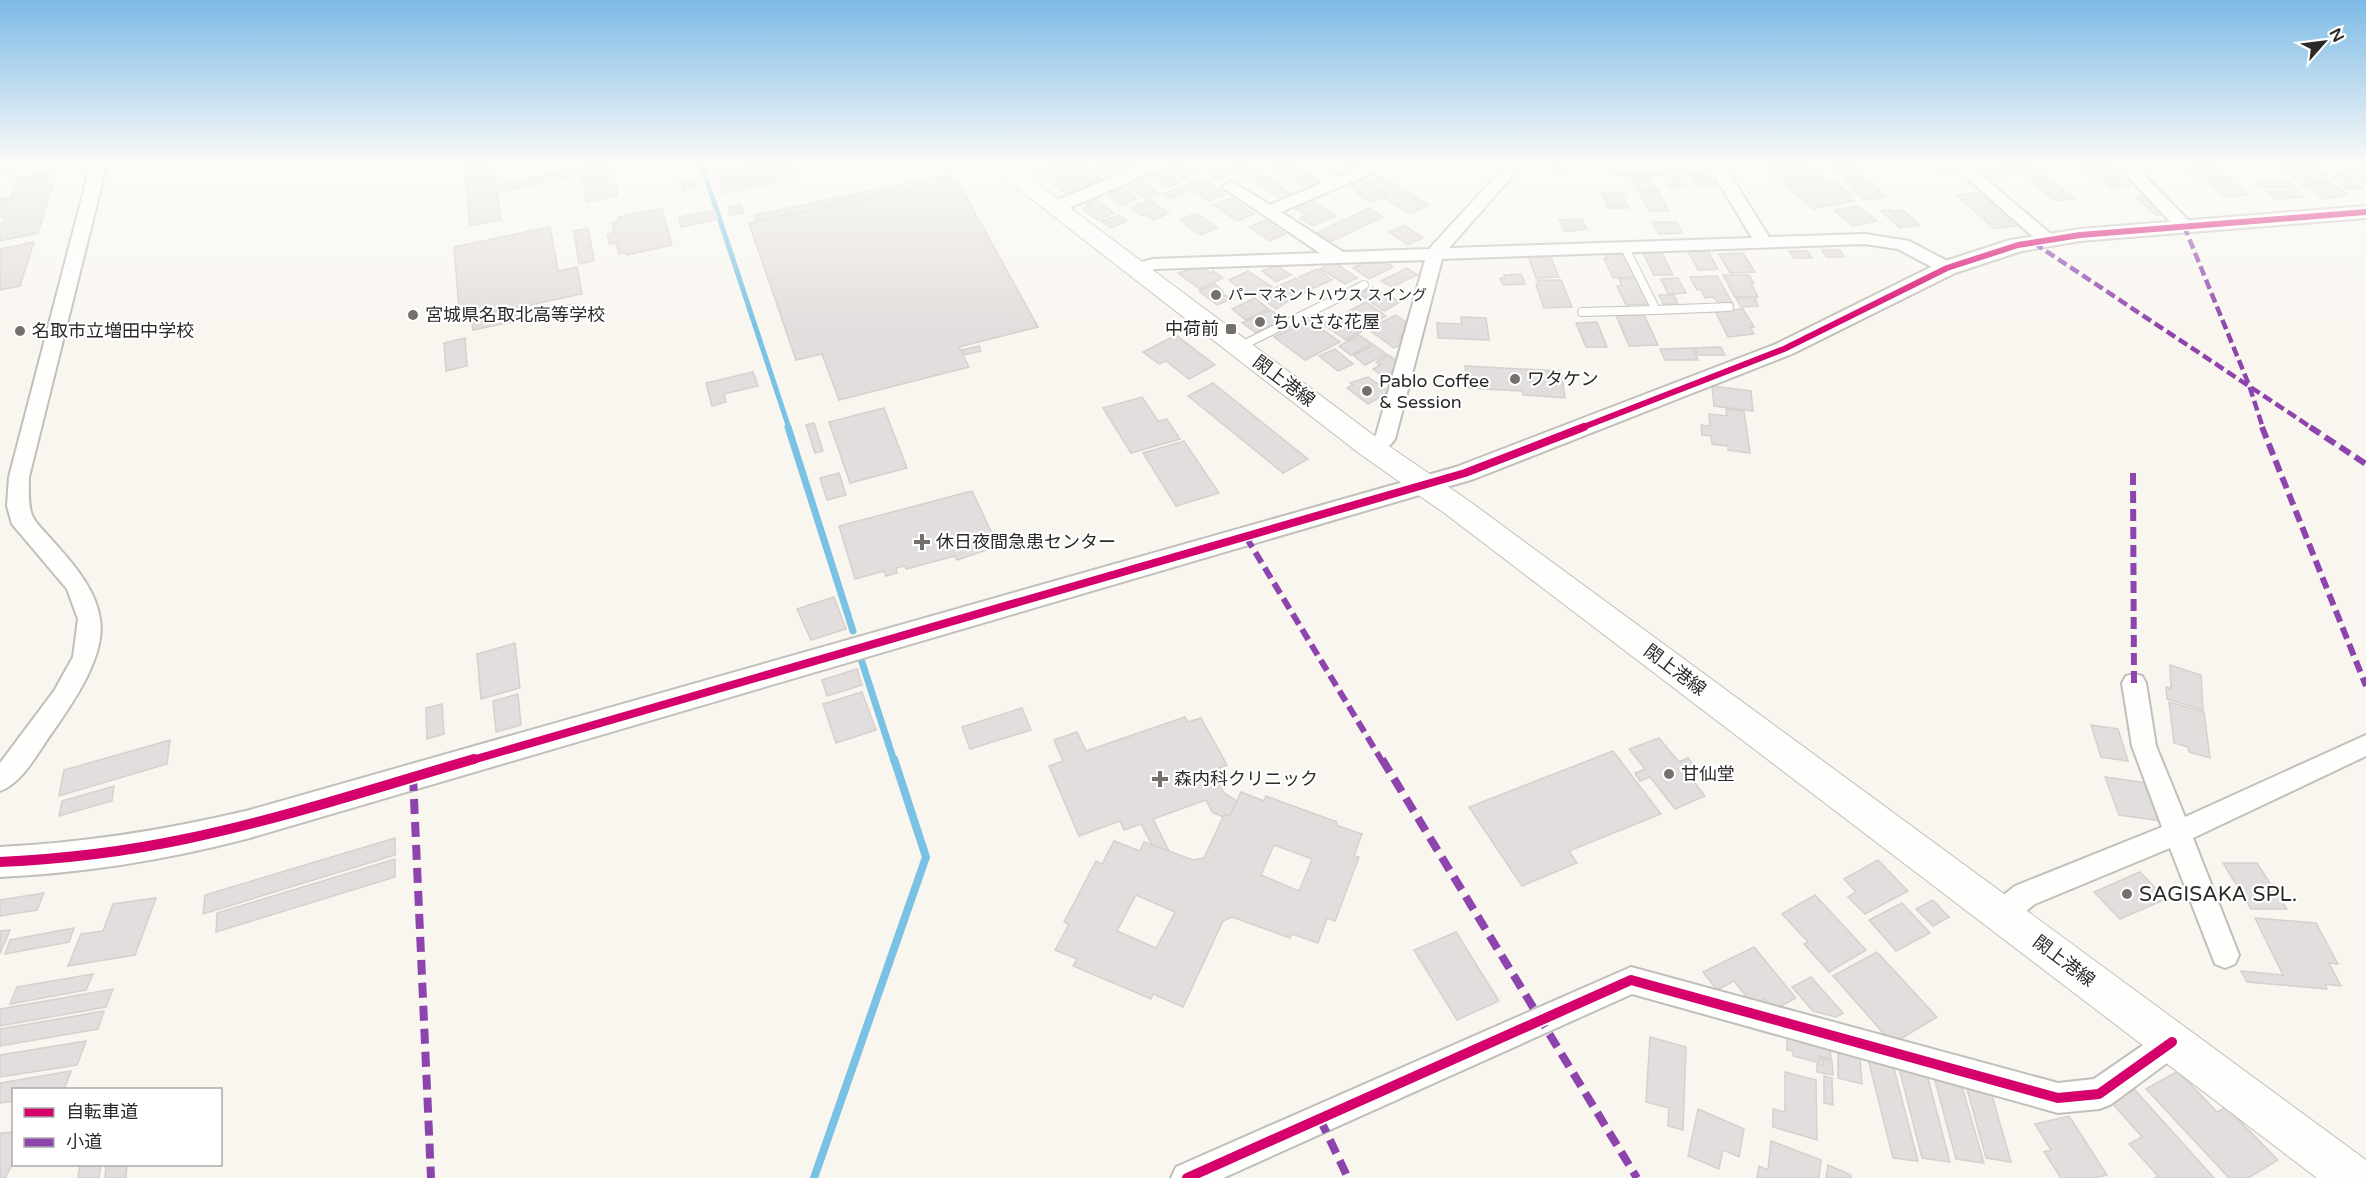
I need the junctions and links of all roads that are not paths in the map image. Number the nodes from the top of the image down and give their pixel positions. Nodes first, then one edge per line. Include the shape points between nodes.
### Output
1 (85, 218) edge
2 (1070, 218) edge
3 (1277, 218) edge
4 (1467, 218) edge
5 (1748, 218) edge
6 (2022, 218) edge
7 (2176, 218) edge
8 (2288, 218) edge
9 (2184, 226) junction
10 (2047, 240) junction
11 (1763, 242) junction
12 (1624, 248) junction
13 (1435, 253) junction
14 (1337, 256) junction
15 (1947, 268) junction
16 (1137, 269) junction
17 (1364, 285) dead end
18 (1729, 307) dead end
19 (1656, 310) junction
20 (1582, 312) dead end
21 (1239, 347) junction
22 (1370, 447) junction
23 (1424, 485) junction
24 (2134, 683) dead end
25 (2366, 746) edge
26 (0, 780) edge
27 (2177, 833) junction
28 (0, 862) edge
29 (2001, 914) junction
30 (2225, 955) dead end
31 (2172, 1042) junction
32 (1187, 1178) edge
33 (2353, 1178) edge

1 - 26 street via 19,477 18,506 23,524 77,586 89,620 85,657 63,698
2 - 16 main road, 閖上港線
3 - 14 street
4 - 13 street
5 - 11 street
6 - 10 street
7 - 9 street
8 - 9 street
9 - 10 street
10 - 15 street via 2018,245
11 - 12 street
11 - 15 street via 1890,242 1917,250
12 - 13 street
12 - 19 lane
13 - 14 street
13 - 22 street via 1385,440
14 - 16 street via 1153,264
15 - 23 street via 1784,349 1465,473
16 - 21 main road, 閖上港線
17 - 21 lane
18 - 19 lane
19 - 20 lane
21 - 22 main road, 閖上港線
22 - 23 main road, 閖上港線
23 - 28 street via 246,825 139,849
23 - 29 main road, 閖上港線
24 - 27 street via 2144,746
25 - 27 street
27 - 29 street via 2025,895
27 - 30 street
29 - 31 main road, 閖上港線
31 - 32 street via 2098,1094 2058,1098 1631,980
31 - 33 main road, 閖上港線

